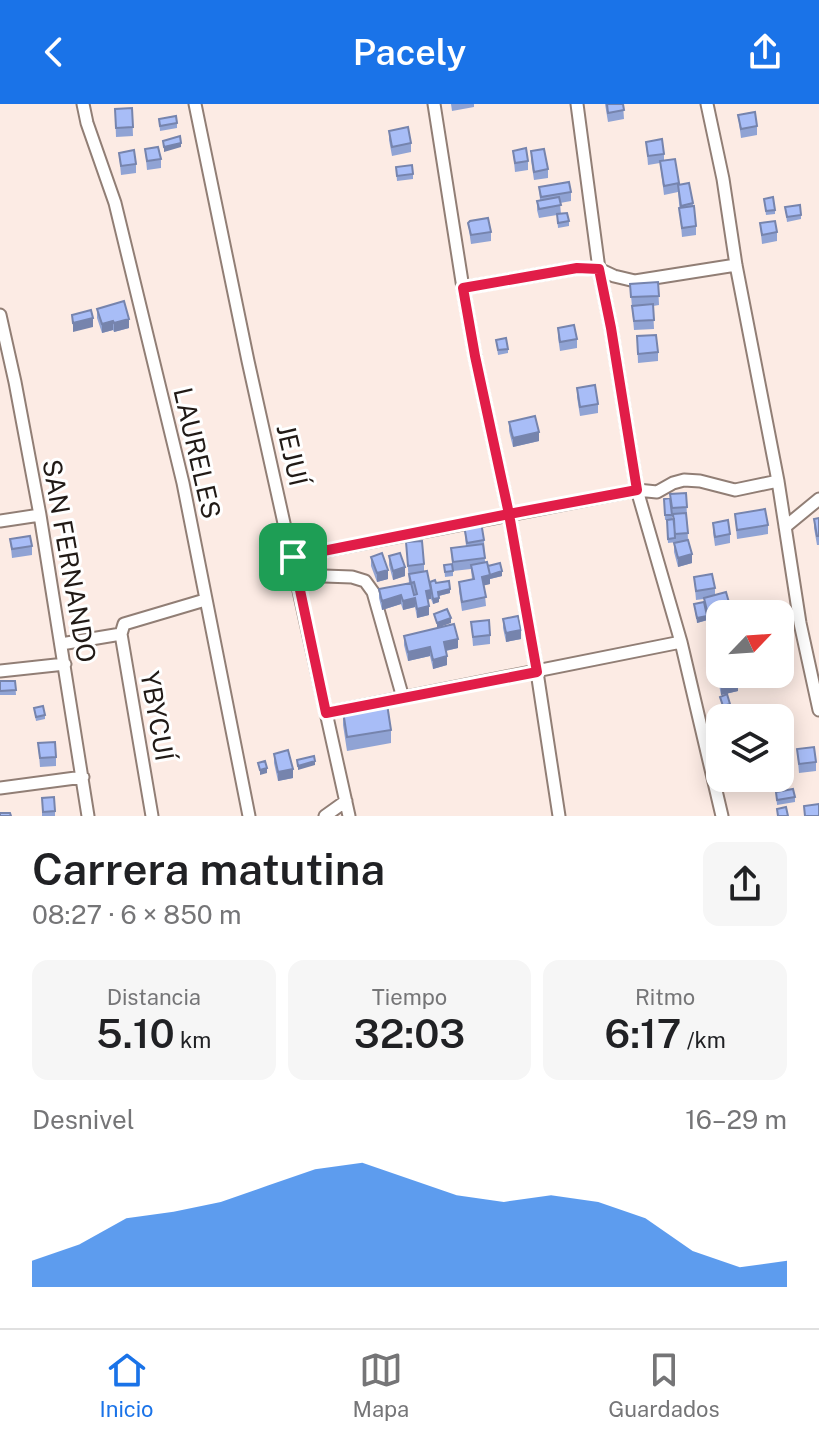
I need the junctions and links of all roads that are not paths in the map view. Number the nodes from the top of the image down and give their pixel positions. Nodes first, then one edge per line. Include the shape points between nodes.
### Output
1 (83, 104) edge
2 (195, 104) edge
3 (434, 104) edge
4 (577, 104) edge
5 (707, 104) edge
6 (736, 265) junction
7 (599, 269) junction
8 (463, 288) junction
9 (0, 315) edge
10 (15, 382) junction
11 (0, 384) edge
12 (778, 481) junction
13 (637, 490) junction
14 (819, 499) edge
15 (509, 514) junction
16 (40, 515) junction
17 (0, 521) edge
18 (785, 527) junction
19 (293, 557) junction
20 (296, 575) junction
21 (205, 600) junction
22 (123, 629) junction
23 (681, 642) junction
24 (61, 644) junction
25 (65, 664) junction
26 (0, 671) edge
27 (537, 672) junction
28 (403, 698) junction
29 (819, 710) edge
30 (326, 713) junction
31 (83, 777) junction
32 (0, 788) edge
33 (346, 801) junction
34 (88, 816) edge
35 (152, 816) edge
36 (249, 816) edge
37 (325, 816) edge
38 (349, 816) edge
39 (559, 816) edge
40 (722, 816) edge

1 - 21 street, LAURELES via 136,288
2 - 19 street, JEJUÍ
3 - 8 street
4 - 7 street
5 - 6 street
6 - 7 street via 635,281
6 - 12 street
7 - 8 street via 577,268
7 - 13 street
8 - 15 street
9 - 10 street, SAN FERNANDO
10 - 11 street
10 - 16 street, SAN FERNANDO
12 - 13 street via 735,490 684,480 657,492
12 - 18 street
13 - 15 street
13 - 23 street
14 - 18 street
15 - 19 street
15 - 27 street
16 - 17 street
16 - 24 street, SAN FERNANDO
18 - 29 street
19 - 20 street, JEJUÍ
20 - 28 street via 365,581 373,592
20 - 30 street, JEJUÍ
21 - 22 street
21 - 36 street, LAURELES
22 - 24 street
22 - 35 street, YBYCUÍ
23 - 27 street
23 - 40 street
24 - 25 street, SAN FERNANDO
25 - 26 street
25 - 31 street, SAN FERNANDO
27 - 28 street
27 - 39 street
28 - 30 street
30 - 33 street, JEJUÍ
31 - 32 street
31 - 34 street, SAN FERNANDO
33 - 37 street
33 - 38 street, JEJUÍ

